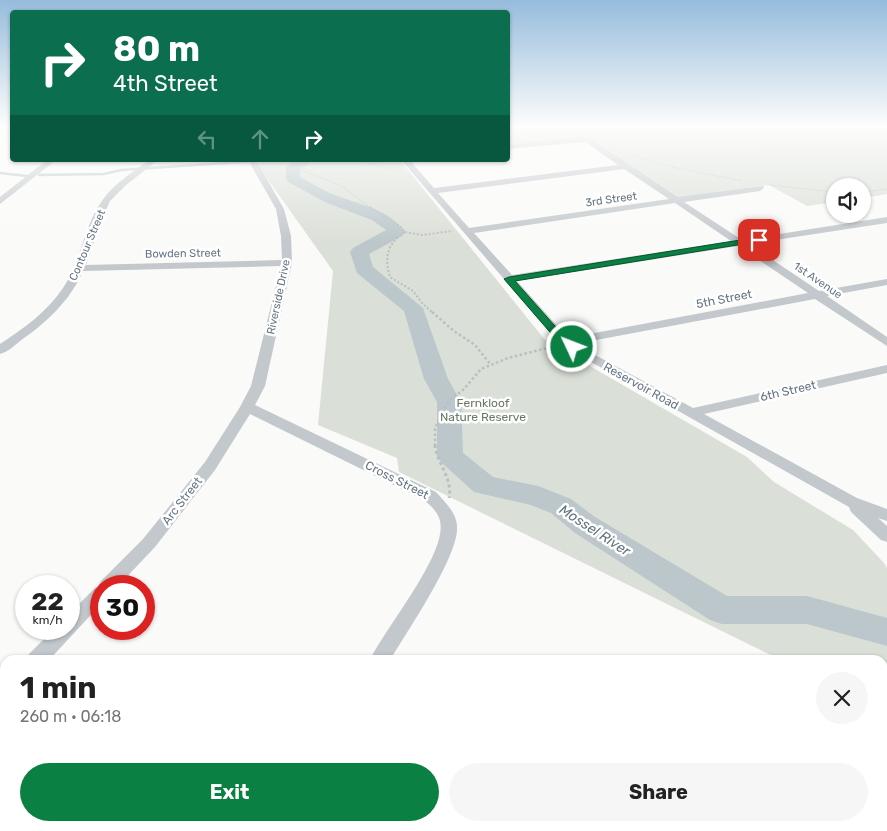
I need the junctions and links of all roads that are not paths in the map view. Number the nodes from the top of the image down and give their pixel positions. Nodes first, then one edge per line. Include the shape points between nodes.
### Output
1 (46, 165) edge
2 (148, 165) edge
3 (255, 165) edge
4 (410, 165) edge
5 (627, 166) joint
6 (760, 186) road end
7 (432, 191) junction
8 (2, 198) edge
9 (678, 201) junction
10 (887, 220) edge
11 (466, 231) junction
12 (741, 243) junction
13 (286, 263) junction
14 (80, 268) junction
15 (509, 279) junction
16 (887, 282) edge
17 (818, 295) junction
18 (565, 342) junction
19 (887, 342) edge
20 (0, 350) edge
21 (887, 369) edge
22 (247, 408) junction
23 (690, 413) junction
24 (850, 502) junction
25 (887, 515) edge
26 (887, 536) edge
27 (119, 575) edge
28 (90, 604) edge
29 (80, 615) edge
30 (55, 640) edge
31 (41, 655) edge
32 (383, 655) edge

1 - 8 street
2 - 14 street, Contour Street via 118,189 102,208
3 - 13 street, Riverside Drive via 284,219
4 - 7 street, Reservoir Road
5 - 7 street
5 - 9 street, 1st Avenue
6 - 9 street, 3rd Street
7 - 11 street, Reservoir Road
9 - 11 street, 3rd Street
9 - 12 street, 1st Avenue
10 - 12 street
11 - 15 street, Reservoir Road
12 - 15 street
12 - 17 street, 1st Avenue
13 - 14 street, Bowden Street
13 - 22 street, Riverside Drive via 258,386
14 - 20 street, Contour Street via 63,298 48,315
15 - 18 street, Reservoir Road
16 - 17 street, 5th Street
17 - 18 street, 5th Street
17 - 19 street, 1st Avenue
18 - 23 street, Reservoir Road
21 - 23 street, 6th Street
22 - 27 street, Arc Street via 204,474 150,543
22 - 32 street, Cross Street via 430,496 448,518 450,534 444,553
23 - 24 street, Reservoir Road
24 - 25 street, Reservoir Road
24 - 26 street, Reservoir Road
28 - 29 street
30 - 31 street

